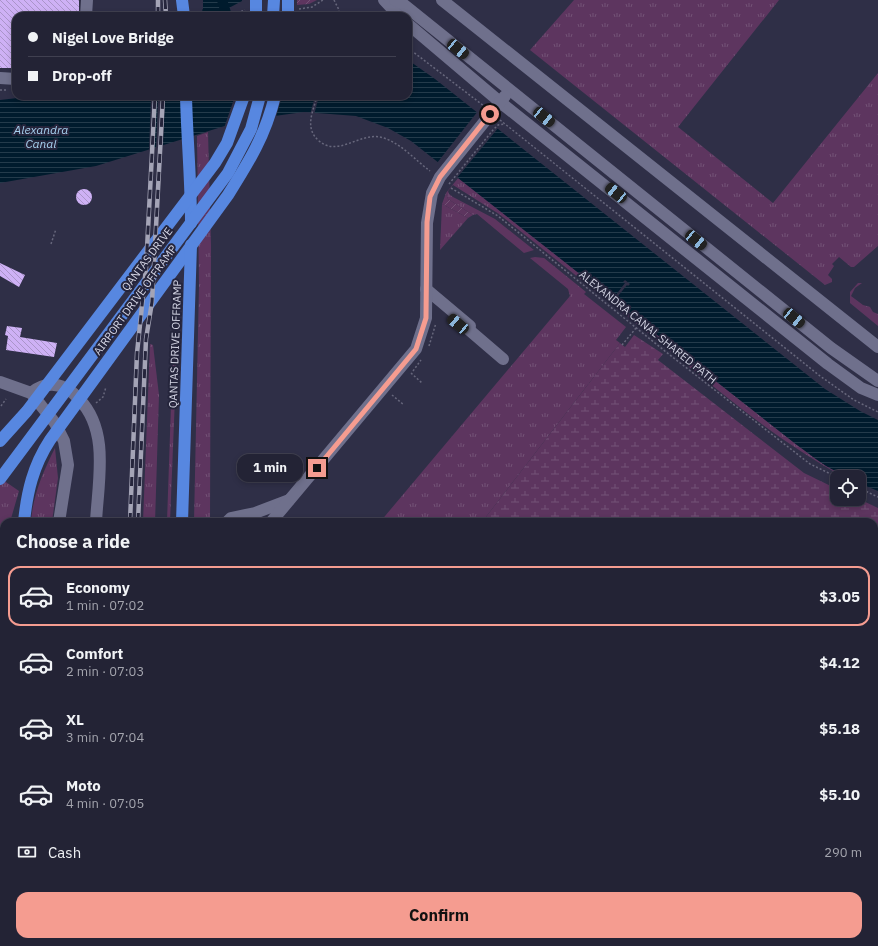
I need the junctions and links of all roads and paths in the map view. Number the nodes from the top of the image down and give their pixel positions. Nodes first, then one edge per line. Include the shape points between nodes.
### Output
1 (87, 0) edge
2 (182, 0) edge
3 (256, 0) edge
4 (274, 0) edge
5 (288, 0) edge
6 (323, 0) edge
7 (334, 0) edge
8 (384, 0) edge
9 (395, 0) edge
10 (442, 0) edge
11 (299, 9) dead end
12 (245, 10) dead end
13 (86, 12) edge
14 (184, 12) edge
15 (240, 12) edge
16 (256, 12) edge
17 (273, 12) edge
18 (288, 12) edge
19 (338, 12) edge
20 (395, 12) edge
21 (412, 27) edge
22 (412, 51) edge
23 (0, 78) edge
24 (12, 78) edge
25 (510, 90) junction
26 (186, 100) edge
27 (243, 100) edge
28 (259, 100) edge
29 (274, 100) edge
30 (316, 100) edge
31 (500, 102) junction
32 (480, 103) dead end
33 (503, 122) dead end
34 (505, 124) junction
35 (430, 171) dead end
36 (449, 175) junction
37 (451, 188) dead end
38 (56, 229) dead end
39 (51, 244) dead end
40 (426, 293) junction
41 (636, 328) junction
42 (622, 345) dead end
43 (878, 347) edge
44 (503, 359) dead end
45 (411, 373) dead end
46 (878, 381) edge
47 (0, 382) edge
48 (422, 383) dead end
49 (106, 387) dead end
50 (31, 394) junction
51 (392, 395) dead end
52 (878, 395) edge
53 (6, 399) dead end
54 (1, 406) edge
55 (404, 406) dead end
56 (88, 408) junction
57 (26, 411) junction
58 (878, 412) edge
59 (37, 428) junction
60 (0, 436) edge
61 (0, 441) edge
62 (0, 467) edge
63 (830, 474) edge
64 (0, 478) edge
65 (866, 491) edge
66 (878, 497) edge
67 (292, 498) junction
68 (25, 518) edge
69 (60, 518) edge
70 (96, 518) edge
71 (182, 518) edge
72 (234, 518) edge
73 (274, 518) edge

1 - 13 street
2 - 14 highway
3 - 16 highway
4 - 17 highway
5 - 18 highway
6 - 11 path via 312,7
7 - 19 path
8 - 20 street
9 - 25 street
10 - 43 street
12 - 15 path
21 - 31 street
22 - 32 path
23 - 24 street
25 - 31 street
25 - 46 street via 831,348
26 - 71 highway, QANTAS DRIVE OFFRAMP via 191,185 191,264
27 - 57 highway, QANTAS DRIVE via 227,143 215,163
28 - 59 highway, QANTAS DRIVE via 251,129 228,173
29 - 68 highway, AIRPORT DRIVE OFFRAMP via 262,139 252,159 39,457 31,479
30 - 35 path via 309,124 318,140 330,146 339,146 367,137 387,139
31 - 36 street
31 - 52 street via 828,364 861,388
33 - 34 path
34 - 36 path via 498,126
34 - 58 path via 820,376 854,400
36 - 40 street via 434,189 428,206
37 - 41 path, ALEXANDRA CANAL SHARED PATH via 498,216
38 - 39 path
40 - 44 street
40 - 67 street via 424,327 412,355
41 - 42 path
41 - 63 path, ALEXANDRA CANAL SHARED PATH via 810,464
45 - 48 path
47 - 50 street
49 - 56 path via 103,397
50 - 56 street via 38,388 58,385 70,390
50 - 69 street via 55,423 66,448 68,465
51 - 55 path
53 - 54 path
56 - 70 street via 97,428 100,444
57 - 60 highway
57 - 61 highway
59 - 62 highway
59 - 64 highway
65 - 66 path
67 - 72 street via 255,513
67 - 73 street

